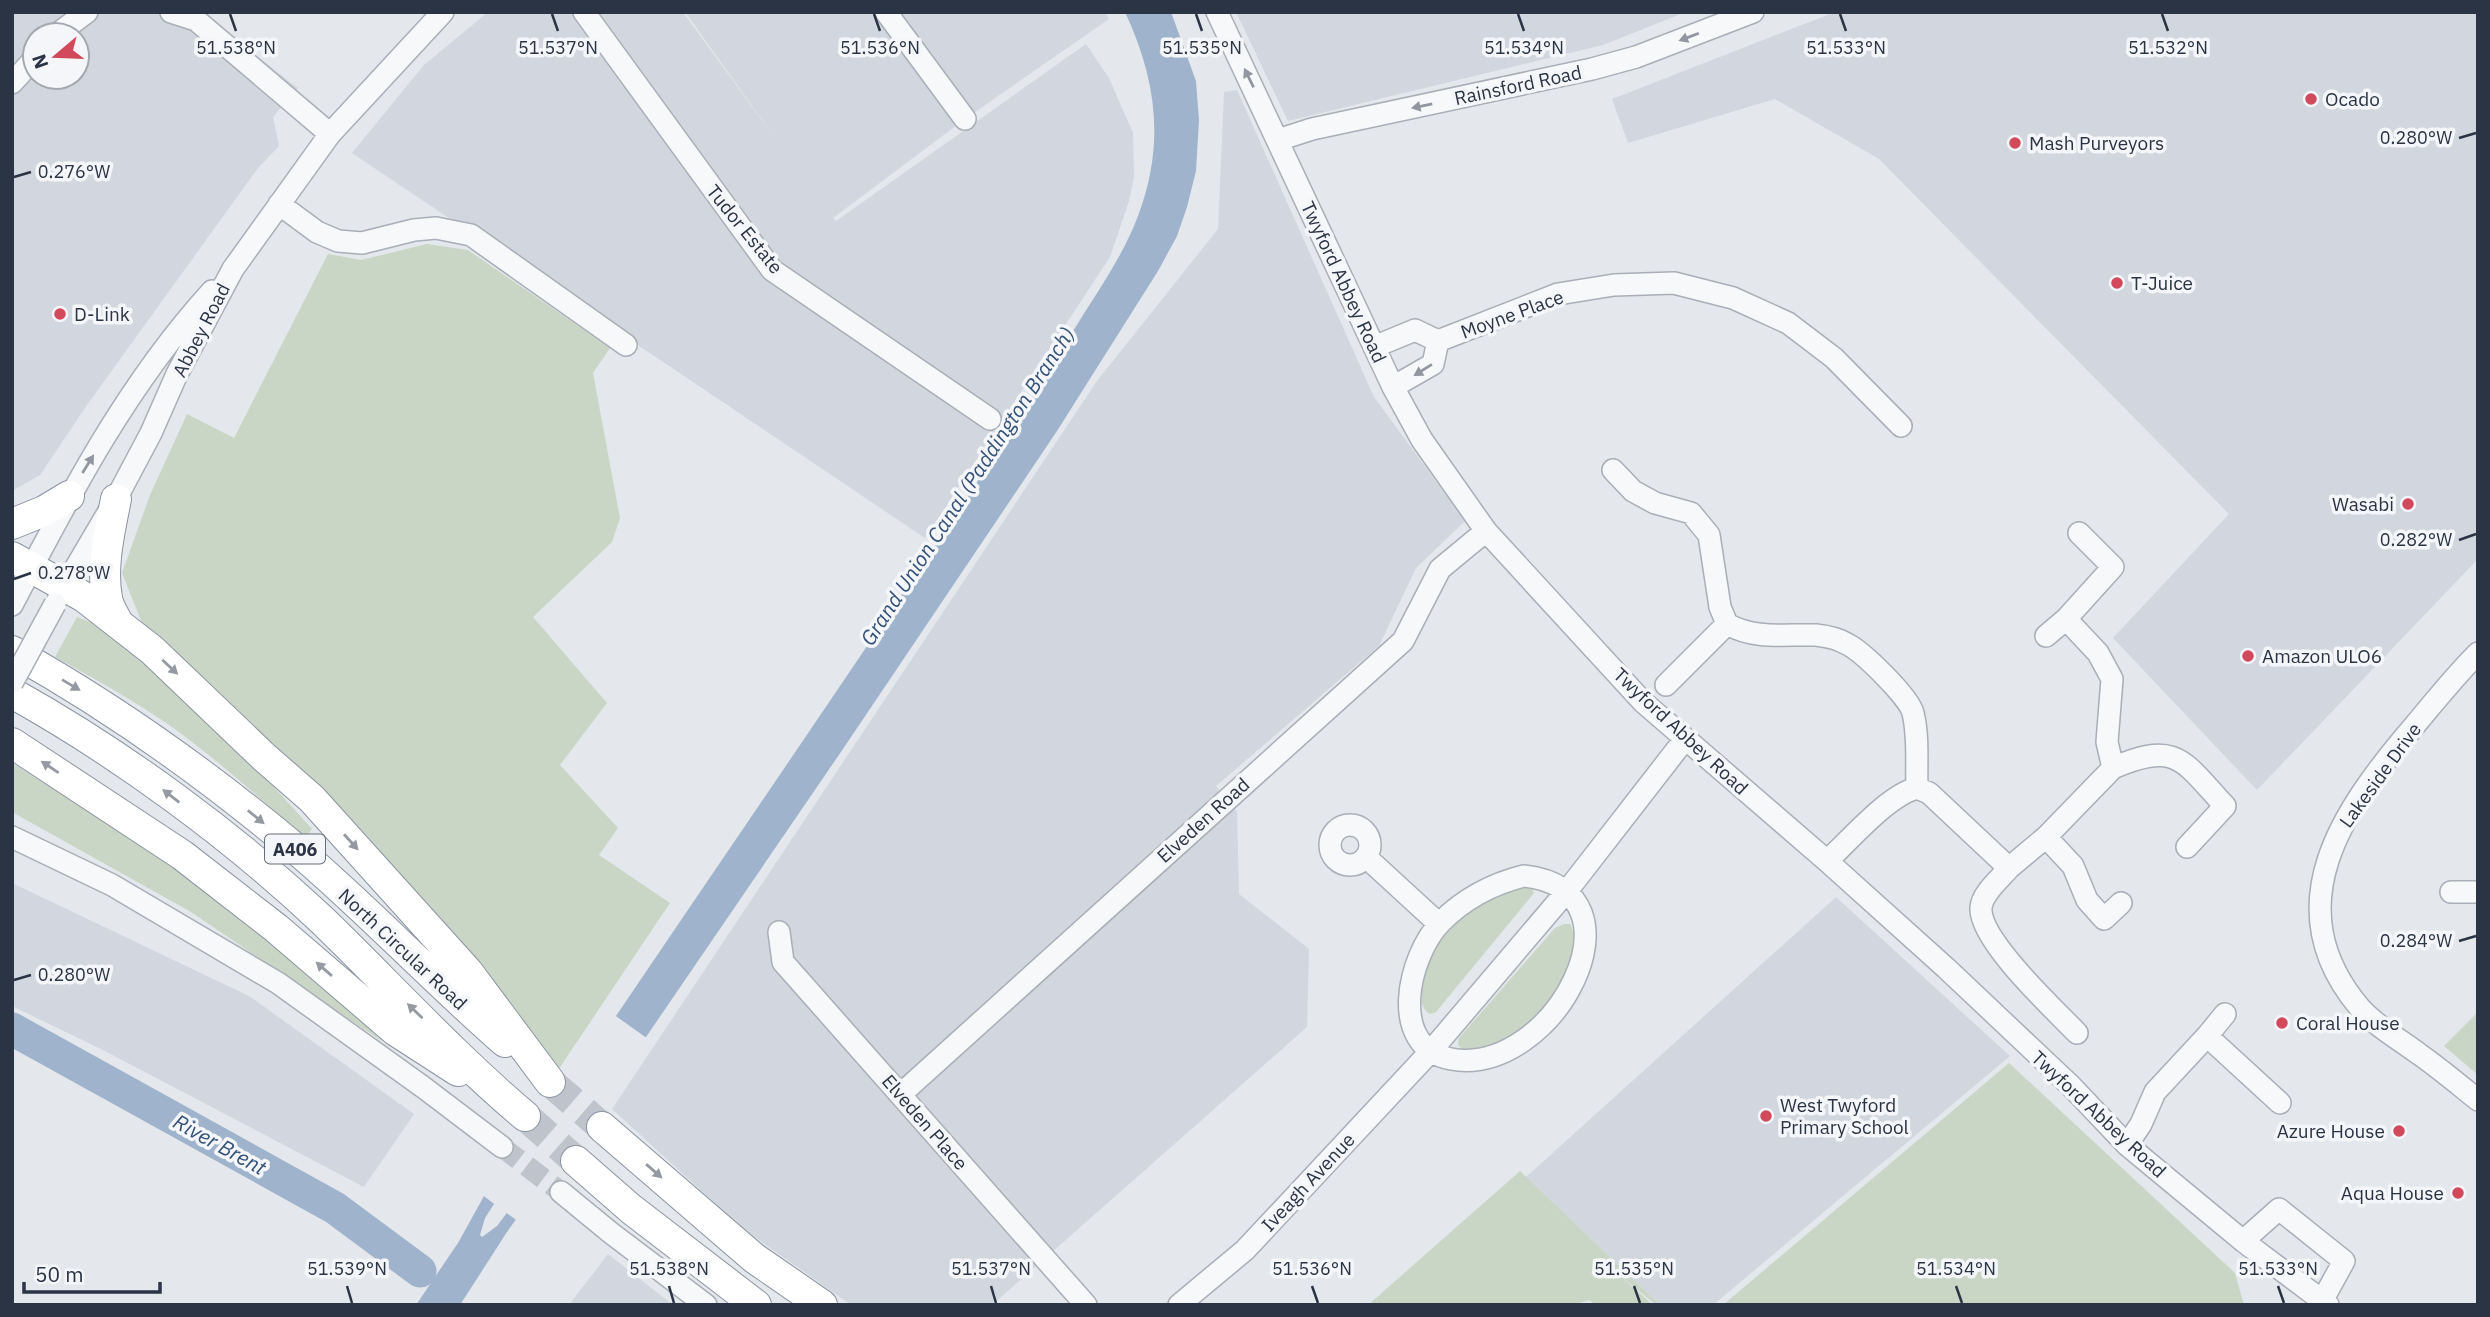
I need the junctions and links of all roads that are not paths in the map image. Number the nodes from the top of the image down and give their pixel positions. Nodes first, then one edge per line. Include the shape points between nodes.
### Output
1 (171, 12) edge
2 (443, 12) edge
3 (584, 12) edge
4 (886, 12) edge
5 (1217, 12) edge
6 (1753, 12) edge
7 (965, 119) dead end
8 (330, 134) junction
9 (1278, 140) junction
10 (279, 204) junction
11 (233, 269) junction
12 (1438, 341) junction
13 (626, 345) dead end
14 (1374, 347) junction
15 (1393, 387) junction
16 (990, 419) dead end
17 (1901, 426) dead end
18 (1613, 470) dead end
19 (69, 496) junction
20 (116, 499) junction
21 (12, 524) edge
22 (1486, 531) junction
23 (2079, 533) dead end
24 (20, 579) edge
25 (60, 594) junction
26 (2066, 619) junction
27 (118, 623) junction
28 (1727, 624) junction
29 (2046, 636) dead end
30 (12, 651) edge
31 (2478, 653) edge
32 (12, 683) edge
33 (1666, 685) dead end
34 (12, 692) edge
35 (1685, 739) junction
36 (12, 743) edge
37 (2113, 768) junction
38 (1917, 788) junction
39 (12, 837) edge
40 (2046, 837) junction
41 (2187, 847) dead end
42 (1366, 857) dead end
43 (1827, 861) junction
44 (2009, 868) junction
45 (1567, 891) junction
46 (2451, 892) dead end
47 (2478, 892) edge
48 (2121, 903) dead end
49 (1439, 924) junction
50 (779, 932) dead end
51 (2225, 1014) dead end
52 (2077, 1033) dead end
53 (2207, 1036) junction
54 (1431, 1051) junction
55 (901, 1094) junction
56 (2478, 1100) edge
57 (2280, 1103) dead end
58 (602, 1127) tunnel mouth
59 (2127, 1145) junction
60 (502, 1147) tunnel mouth
61 (576, 1161) tunnel mouth
62 (561, 1192) tunnel mouth
63 (2243, 1241) junction
64 (2325, 1303) edge
65 (706, 1305) edge
66 (756, 1305) edge
67 (822, 1305) edge
68 (1086, 1305) edge
69 (1179, 1305) edge

1 - 8 street via 195,20
2 - 8 street, Abbey Road
3 - 16 street, Tudor Estate via 772,270
4 - 7 street
9 -> 5 street, Twyford Abbey Road
6 -> 9 street, Rainsford Road via 1592,69
8 - 10 street, Abbey Road
9 - 14 street, Twyford Abbey Road
10 - 11 street, Abbey Road
10 - 13 street via 317,232 338,241 362,243 436,228 471,236
19 -> 11 street, Abbey Road via 146,372 183,322
11 - 20 street, Abbey Road
12 - 14 street, Moyne Place via 1415,330
12 -> 15 street via 1433,364
12 - 17 street, Moyne Place via 1558,294 1614,285 1674,283 1733,298 1788,323 1834,358
14 - 15 street, Twyford Abbey Road
15 - 22 street, Twyford Abbey Road via 1422,440
18 - 28 street via 1633,491 1691,513 1709,535
19 - 21 highway
19 - 24 street, Abbey Road
20 - 25 street, Abbey Road
20 - 27 highway via 105,572 107,599
22 - 35 street, Twyford Abbey Road via 1643,702
22 - 55 street, Elveden Road via 1440,569 1403,641
23 - 26 street via 2113,567
24 - 25 highway
25 - 27 highway
25 - 32 street, Abbey Road, bridge
26 - 29 street
26 - 37 street via 2098,653 2112,679 2107,742
27 - 30 highway, North Circular Road / A406 via 312,799 468,972 550,1082 304,856 224,790 124,717
28 - 33 street
28 - 38 street via 1759,636 1819,635 1848,644 1901,693 1912,710
31 - 56 street, Lakeside Drive via 2398,745 2340,827 2320,891 2323,935 2335,974 2361,1009
34 - 36 highway, North Circular Road / A406 via 114,754 246,854 321,919 521,1113 396,1031 182,855
35 - 43 street, Twyford Abbey Road
35 - 45 street, Iveagh Avenue
37 - 40 street
37 - 41 street via 2141,756 2165,754 2232,800
38 - 43 street via 1893,799
38 - 44 street via 1929,793
39 - 60 street via 112,885 278,983
40 - 44 street
40 - 48 street via 2073,866 2087,900 2104,919
42 - 49 street
43 - 59 street, Twyford Abbey Road via 2071,1086
44 - 52 street via 1981,908 1987,928 2014,968
45 - 49 street via 1542,878 1514,878 1482,890
45 - 54 street, Iveagh Avenue
45 - 54 street via 1579,905 1585,942 1571,988 1546,1022 1515,1046 1478,1061 1444,1058
46 - 47 street
49 - 54 street via 1413,970 1409,992 1413,1025
50 - 55 street, Elveden Place via 783,962
51 - 53 street
53 - 57 street
53 - 59 street via 2155,1092
54 - 69 street, Iveagh Avenue via 1245,1250
55 - 68 street, Elveden Place
58 -> 67 highway via 754,1258
59 - 63 street, Twyford Abbey Road
61 - 66 highway
62 - 65 street
63 - 64 street, Twyford Abbey Road
63 - 64 street via 2279,1209 2344,1261

